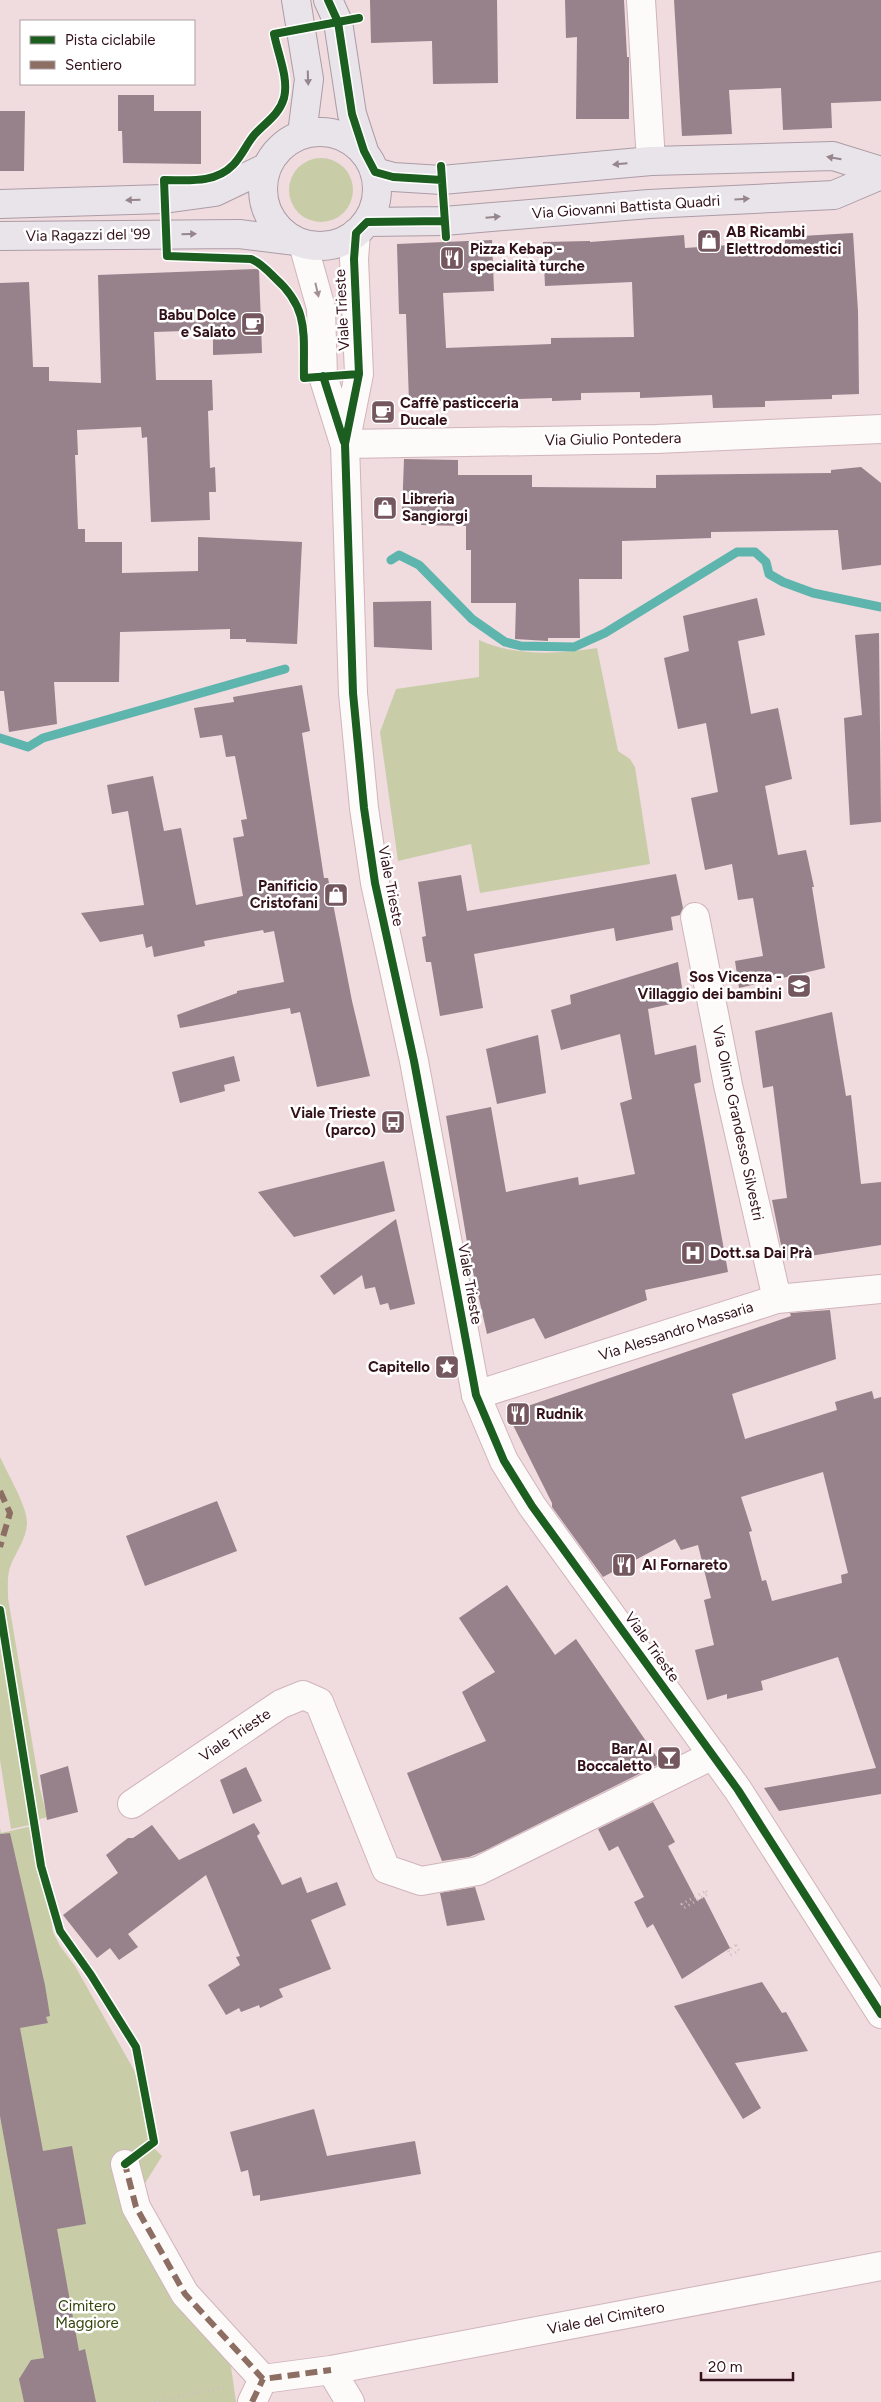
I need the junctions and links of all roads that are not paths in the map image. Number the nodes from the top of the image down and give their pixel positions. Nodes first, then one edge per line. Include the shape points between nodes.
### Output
1 (296, 0) edge
2 (328, 0) edge
3 (641, 0) edge
4 (302, 134) junction
5 (651, 161) junction
6 (370, 162) junction
7 (267, 166) junction
8 (881, 173) edge
9 (0, 204) edge
10 (362, 228) junction
11 (0, 236) edge
12 (300, 242) junction
13 (881, 428) edge
14 (344, 444) junction
15 (695, 917) dead end
16 (881, 1289) edge
17 (776, 1299) junction
18 (476, 1395) junction
19 (713, 1755) junction
20 (132, 1804) dead end
21 (881, 2014) edge
22 (125, 2164) dead end
23 (881, 2266) edge
24 (331, 2370) junction
25 (257, 2391) edge
26 (350, 2402) edge

1 -> 4 main road via 309,79
2 - 6 main road via 338,22 352,114
3 - 5 street
4 - 6 main road via 336,133 351,140
4 - 7 main road via 288,141
5 -> 6 main road, Via Giovanni Battista Quadri via 442,180 393,177
8 -> 5 main road, Via Giovanni Battista Quadri via 833,156
6 - 10 main road via 377,198
7 -> 9 main road via 215,192 181,197
7 - 12 main road via 263,180 267,210 284,233
10 -> 8 main road, Via Giovanni Battista Quadri via 649,204 834,195
10 - 12 main road, Via Ragazzi del '99 via 340,243 322,246
10 - 14 street, Viale Trieste via 354,259 360,374
11 -> 12 main road, Via Ragazzi del '99 via 239,234
12 -> 14 street, Viale Trieste via 321,308 323,376
13 - 14 street, Via Giulio Pontedera via 656,439
14 - 18 street, Viale Trieste via 353,693 364,808 375,883 414,1061
15 - 17 street, Via Olinto Grandesso Silvestri via 728,1085
16 - 17 street, Via Alessandro Massaria
17 - 18 street, Via Alessandro Massaria
18 - 19 street, Viale Trieste via 504,1461 532,1506
19 - 20 street, Viale Trieste via 478,1871 421,1881 386,1869 318,1702 303,1695 281,1704
19 - 21 street, Viale Trieste
22 - 25 street via 136,2206 185,2294
23 - 24 street, Viale del Cimitero
24 - 25 street, Viale del Cimitero
24 - 26 street

